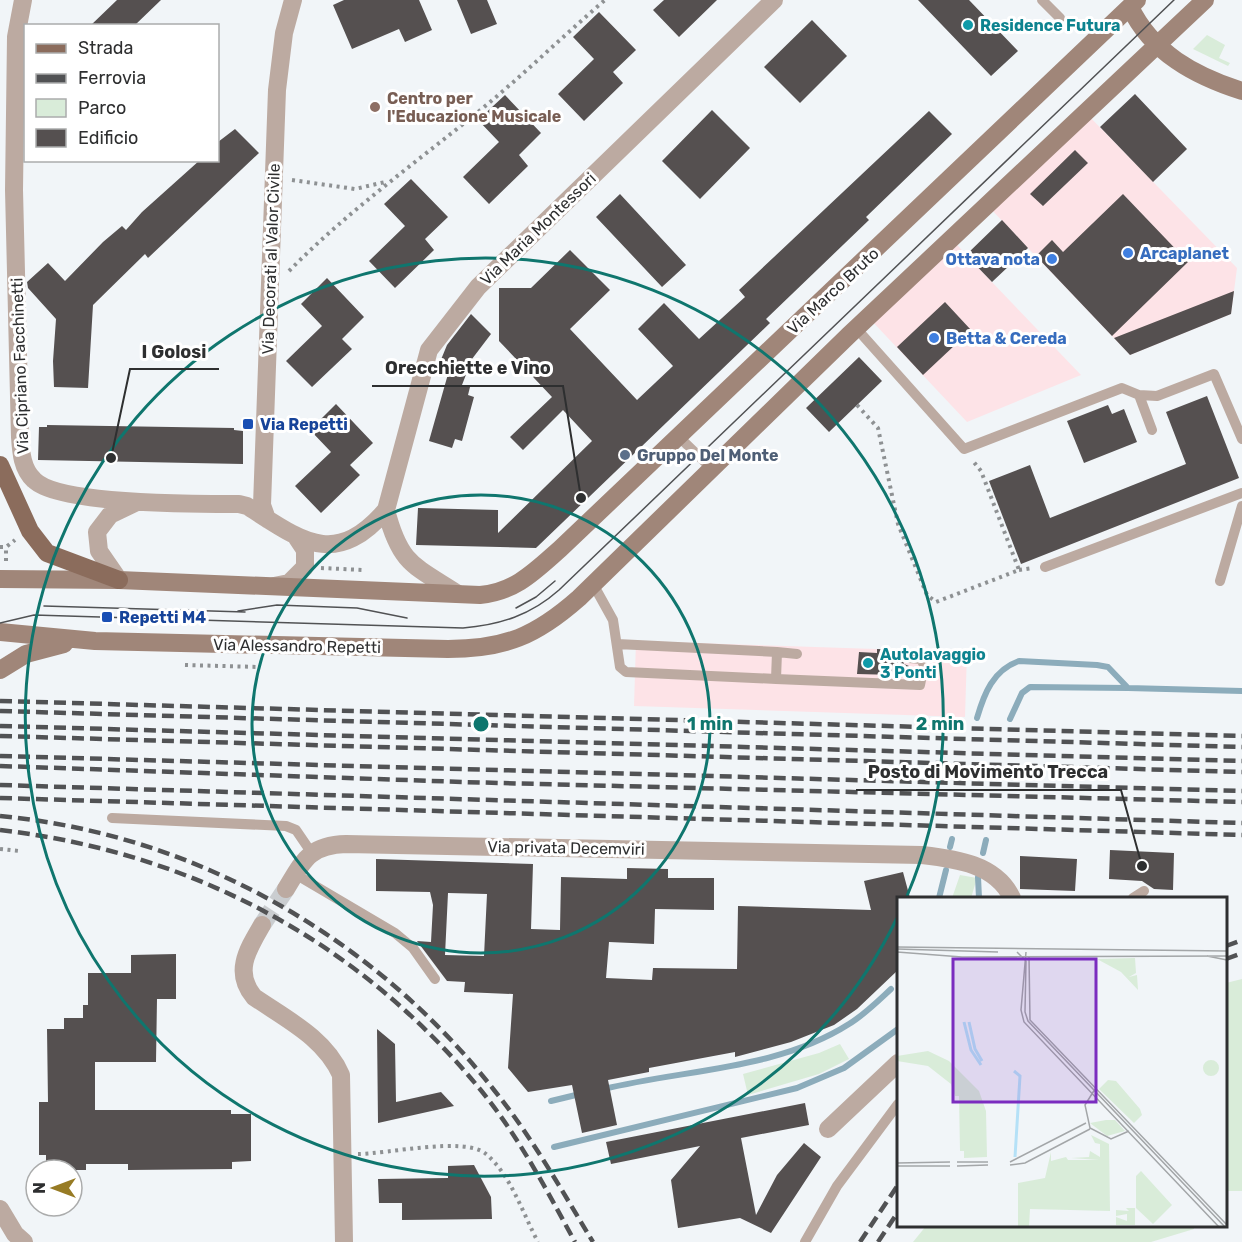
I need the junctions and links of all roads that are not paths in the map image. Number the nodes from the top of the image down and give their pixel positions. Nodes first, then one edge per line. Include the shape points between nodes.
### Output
1 (23, 0) edge
2 (293, 0) edge
3 (774, 0) edge
4 (1042, 0) edge
5 (1205, 0) edge
6 (1130, 2) edge
7 (1060, 18) dead end
8 (1157, 45) junction
9 (1242, 91) edge
10 (856, 328) junction
11 (1139, 396) junction
12 (1152, 430) dead end
13 (678, 436) junction
14 (1242, 439) edge
15 (0, 465) edge
16 (711, 468) junction
17 (1242, 493) edge
18 (1242, 500) edge
19 (135, 503) junction
20 (1242, 506) edge
21 (386, 510) junction
22 (271, 521) junction
23 (297, 538) junction
24 (1045, 567) dead end
25 (0, 579) edge
26 (119, 580) junction
27 (1220, 581) dead end
28 (593, 584) junction
29 (272, 586) junction
30 (458, 594) junction
31 (0, 632) edge
32 (94, 641) junction
33 (617, 644) junction
34 (777, 652) junction
35 (797, 654) dead end
36 (909, 658) dead end
37 (0, 670) edge
38 (776, 679) junction
39 (112, 818) dead end
40 (311, 852) junction
41 (290, 881) joint
42 (1143, 891) dead end
43 (1011, 897) edge
44 (1134, 897) edge
45 (262, 925) tunnel mouth
46 (435, 979) dead end
47 (897, 1064) edge
48 (897, 1105) edge
49 (828, 1130) dead end
50 (0, 1209) edge
51 (24, 1242) edge
52 (344, 1242) edge
53 (805, 1242) edge

1 - 19 street, Via Cipriano Facchinetti via 16,37 14,190 21,452 29,474 43,485
2 - 22 street, Via Decorati al Valor Civile via 284,33 277,90 262,505
3 - 21 street, Via Maria Montessori via 478,287 429,350
4 - 7 lane
5 - 8 main road
6 - 8 main road via 1138,23
6 - 13 main road, Via Marco Bruto
8 - 9 main road via 1183,66
8 - 10 main road
10 - 11 lane via 964,449 1122,388
10 - 16 main road
11 - 12 lane
11 - 14 lane via 1157,396 1214,374
13 - 16 lane
13 - 30 main road, Via Marco Bruto via 534,573 506,591
15 - 26 main road via 30,531 47,553
16 - 28 main road
17 - 18 lane
17 - 24 lane
19 - 22 street, Via Cipriano Facchinetti via 239,504
19 - 26 street via 110,514 97,532 99,551
20 - 27 lane
21 - 23 street via 370,528 344,542 324,544
21 - 30 street via 405,558
22 - 23 street
23 - 29 street via 305,550 305,567 289,583
25 - 26 main road
26 - 29 main road
28 - 32 main road, Via Alessandro Repetti via 538,630 509,642 475,649
28 - 33 lane via 609,610
29 - 30 main road
31 - 32 main road, Via Alessandro Repetti
32 - 37 main road via 48,646
33 - 34 lane
33 - 38 lane via 620,667 626,672
34 - 35 lane
34 - 38 lane
36 - 38 lane via 921,659 924,665 920,685
39 - 40 lane via 286,826 296,830
40 - 41 street
40 - 43 street, Via privata Decemviri via 346,844 922,855 984,869 1002,883
41 - 46 lane via 395,933 413,948
42 - 44 lane
45 - 52 street via 242,969 248,989 319,1042 341,1075
47 - 49 street
48 - 53 lane via 837,1186
50 - 51 street

